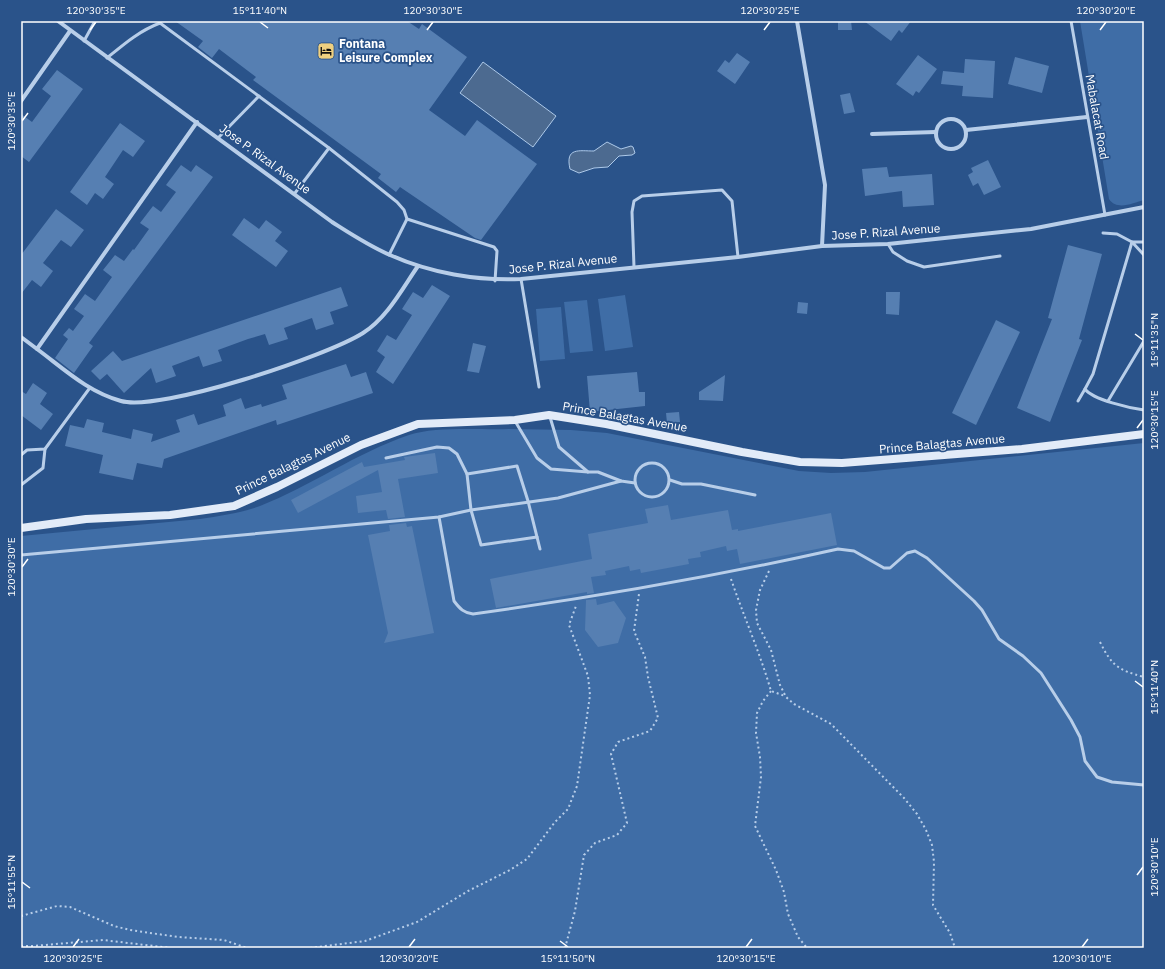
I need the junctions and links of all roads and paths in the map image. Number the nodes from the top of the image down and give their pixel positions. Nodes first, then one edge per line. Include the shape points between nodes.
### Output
1 (58, 21) edge
2 (95, 21) edge
3 (798, 21) edge
4 (1071, 21) edge
5 (159, 22) edge
6 (70, 31) junction
7 (84, 41) junction
8 (107, 58) junction
9 (259, 96) junction
10 (21, 101) edge
11 (1087, 117) junction
12 (197, 122) junction
13 (966, 130) junction
14 (936, 132) junction
15 (872, 134) dead end
16 (219, 138) junction
17 (329, 148) junction
18 (295, 193) junction
19 (1144, 208) edge
20 (1105, 215) junction
21 (407, 219) junction
22 (1103, 233) dead end
23 (1132, 242) junction
24 (1144, 242) edge
25 (888, 244) junction
26 (822, 246) junction
27 (390, 255) junction
28 (1144, 255) edge
29 (1000, 256) dead end
30 (738, 257) junction
31 (418, 266) junction
32 (634, 266) junction
33 (521, 279) junction
34 (495, 281) junction
35 (21, 337) edge
36 (1144, 341) edge
37 (37, 349) junction
38 (538, 387) dead end
39 (89, 389) junction
40 (1085, 389) junction
41 (1078, 401) dead end
42 (1108, 401) junction
43 (1144, 410) edge
44 (549, 415) junction
45 (515, 420) junction
46 (1144, 434) edge
47 (45, 449) junction
48 (21, 455) edge
49 (386, 458) dead end
50 (588, 472) junction
51 (467, 474) junction
52 (670, 480) junction
53 (621, 481) junction
54 (635, 483) junction
55 (22, 484) edge
56 (755, 495) dead end
57 (528, 501) junction
58 (471, 510) junction
59 (439, 517) junction
60 (21, 528) edge
61 (537, 537) junction
62 (540, 549) dead end
63 (21, 556) edge
64 (790, 560) junction
65 (728, 572) junction
66 (640, 589) junction
67 (579, 600) junction
68 (1100, 642) dead end
69 (1144, 677) edge
70 (771, 691) junction
71 (786, 697) junction
72 (1144, 785) edge
73 (21, 916) edge
74 (21, 946) edge
75 (171, 948) edge
76 (247, 948) edge
77 (310, 948) edge
78 (565, 948) edge
79 (807, 948) edge
80 (955, 948) edge

1 - 6 street, Jose P. Rizal Avenue
2 - 7 lane
3 - 26 street via 825,185
4 - 11 lane, Mabalacat Road
5 - 8 lane via 133,36
5 - 9 lane
6 - 7 street, Jose P. Rizal Avenue
6 - 10 street
7 - 8 street, Jose P. Rizal Avenue
8 - 12 street, Jose P. Rizal Avenue
9 - 16 lane
9 - 17 lane
11 - 13 street
11 - 20 lane, Mabalacat Road
12 - 16 street, Jose P. Rizal Avenue
12 - 37 street
13 - 14 street via 960,121 951,118 941,122
13 - 14 street via 965,140 953,149 939,143
14 - 15 street
16 - 18 street, Jose P. Rizal Avenue
17 - 18 lane
17 - 21 lane via 397,202
18 - 27 street, Jose P. Rizal Avenue via 332,222
19 - 20 street, Jose P. Rizal Avenue
20 - 25 street, Jose P. Rizal Avenue via 1031,229
21 - 27 lane
21 - 34 lane via 494,247 497,251
22 - 23 lane via 1117,234
23 - 24 lane
23 - 28 lane
23 - 40 lane via 1093,374
25 - 26 street, Jose P. Rizal Avenue
25 - 29 lane via 907,261 924,267
26 - 30 street, Jose P. Rizal Avenue
27 - 31 street, Jose P. Rizal Avenue
30 - 32 street, Jose P. Rizal Avenue
30 - 32 lane via 732,201 722,190 642,196 634,200 632,212
31 - 34 street, Jose P. Rizal Avenue
31 - 39 street via 383,316 364,333 340,346 254,377 153,402 122,402
32 - 33 street, Jose P. Rizal Avenue
33 - 34 street, Jose P. Rizal Avenue
33 - 38 lane
35 - 37 street
36 - 42 lane
37 - 39 street
39 - 47 lane
40 - 41 lane
40 - 42 lane
42 - 43 lane
44 - 45 main road, Prince Balagtas Avenue
44 - 46 main road, Prince Balagtas Avenue via 800,462 842,463 1022,449
44 - 50 lane via 559,448
45 - 50 lane via 537,458 551,469
45 - 60 main road, Prince Balagtas Avenue via 418,424 361,445 234,506 170,515 86,519
47 - 48 lane via 27,450
47 - 55 lane via 43,468
49 - 51 lane via 437,447 449,448 457,454
50 - 53 lane via 598,472
51 - 57 lane via 517,466
51 - 58 lane
52 - 54 lane via 662,495 654,497 645,496
52 - 54 lane via 667,471 660,464 651,463 642,466 636,474
52 - 56 lane
53 - 54 lane
53 - 57 lane via 558,498
57 - 58 lane
57 - 61 lane
58 - 59 lane
58 - 61 lane via 480,543 484,546
59 - 63 lane
59 - 67 lane via 454,601 467,613
61 - 62 lane
64 - 65 lane
64 - 71 path via 769,571 760,590 756,610 757,623 766,639
64 - 72 lane via 838,549 854,551 884,568 890,568 907,553 920,553 974,601 999,639 1041,673 1071,720 1080,737 1085,761 1097,777 1112,782
65 - 66 lane
65 - 70 path via 761,657
66 - 67 lane
66 - 78 path via 634,631 645,657 658,718 650,731 618,742 611,754 627,823 617,835 595,843 584,855 575,912
67 - 77 path via 569,625 588,676 590,695 577,786 568,809 527,859 417,922 365,941
68 - 69 path via 1108,659 1122,670
70 - 71 path
70 - 79 path via 757,713 756,733 761,778 755,826 776,870 788,914 798,937
71 - 80 path via 831,724 904,798 916,814 932,845 933,905 950,933
73 - 76 path via 57,906 70,907 130,930 178,938 224,940
74 - 75 path via 103,940

